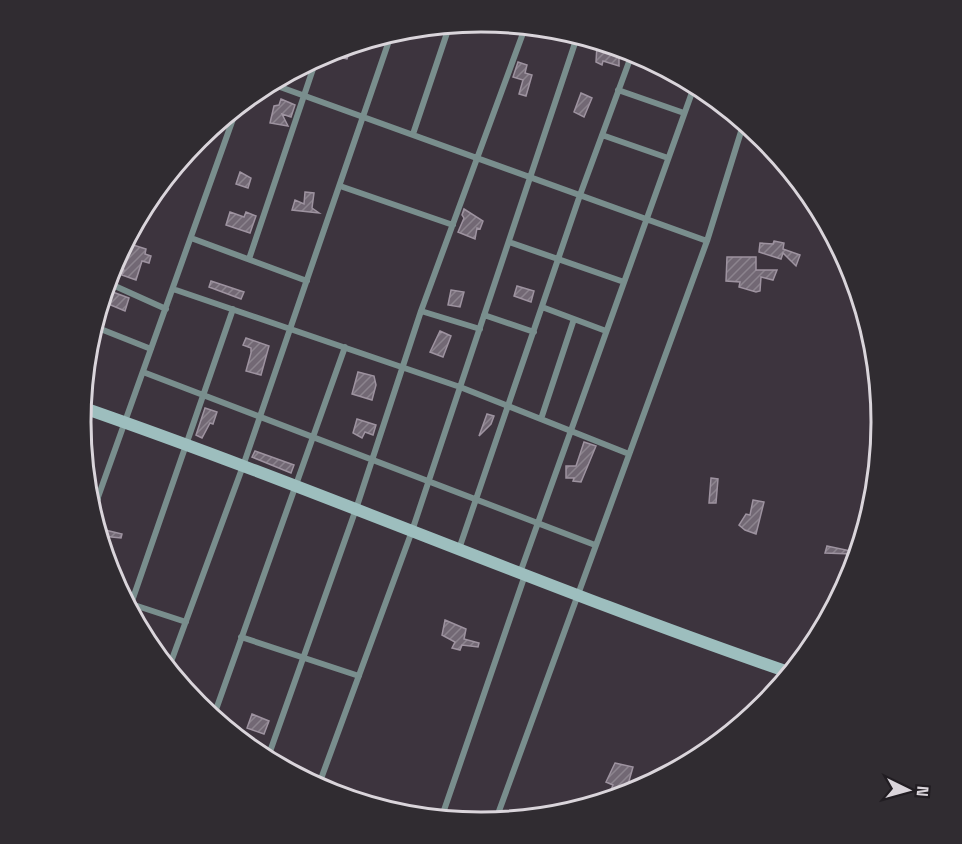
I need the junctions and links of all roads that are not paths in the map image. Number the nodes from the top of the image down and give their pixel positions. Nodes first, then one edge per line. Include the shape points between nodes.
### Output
1 (444, 33) edge
2 (523, 34) edge
3 (388, 43) edge
4 (575, 43) edge
5 (629, 61) edge
6 (313, 70) edge
7 (281, 87) edge
8 (618, 90) junction
9 (692, 93) edge
10 (304, 95) junction
11 (684, 113) junction
12 (364, 117) junction
13 (232, 121) edge
14 (741, 131) edge
15 (413, 134) junction
16 (602, 135) junction
17 (477, 158) junction
18 (668, 158) junction
19 (531, 177) junction
20 (340, 186) junction
21 (580, 195) junction
22 (646, 219) junction
23 (453, 225) junction
24 (191, 238) junction
25 (707, 241) junction
26 (509, 242) junction
27 (558, 258) junction
28 (249, 259) junction
29 (307, 281) junction
30 (624, 282) junction
31 (115, 286) edge
32 (173, 289) junction
33 (542, 307) junction
34 (166, 309) junction
35 (233, 309) junction
36 (422, 311) junction
37 (484, 315) junction
38 (574, 319) junction
39 (291, 328) junction
40 (102, 329) edge
41 (480, 329) junction
42 (606, 331) junction
43 (534, 332) junction
44 (345, 347) junction
45 (152, 349) junction
46 (402, 367) junction
47 (143, 372) junction
48 (460, 387) junction
49 (203, 394) junction
50 (508, 405) junction
51 (91, 410) edge
52 (261, 416) junction
53 (541, 419) junction
54 (125, 422) junction
55 (571, 432) junction
56 (314, 436) junction
57 (185, 445) junction
58 (629, 454) junction
59 (372, 458) junction
60 (243, 466) junction
61 (429, 479) junction
62 (296, 486) junction
63 (477, 498) junction
64 (98, 499) edge
65 (356, 509) junction
66 (538, 522) junction
67 (412, 531) junction
68 (596, 545) junction
69 (459, 549) junction
70 (523, 574) junction
71 (578, 594) junction
72 (131, 595) edge
73 (137, 606) edge
74 (186, 622) junction
75 (241, 637) junction
76 (304, 657) junction
77 (172, 661) edge
78 (783, 670) edge
79 (359, 676) junction
80 (216, 709) edge
81 (270, 751) edge
82 (321, 778) edge
83 (444, 811) edge
84 (499, 812) edge

1 - 15 street
2 - 17 street
3 - 12 street
4 - 19 street
5 - 8 street
6 - 10 street
7 - 10 street
8 - 11 street
8 - 16 street
9 - 11 street
10 - 12 street
10 - 28 street
11 - 18 street
12 - 15 street
12 - 20 street
13 - 24 street
14 - 25 street
15 - 17 street
16 - 18 street
16 - 21 street
17 - 19 street
17 - 23 street
18 - 22 street
19 - 21 street
19 - 26 street
20 - 23 street
20 - 29 street
21 - 22 street
21 - 27 street
22 - 25 street
22 - 30 street
23 - 36 street
24 - 28 street
24 - 32 street
25 - 58 street
26 - 27 street
26 - 37 street
27 - 30 street
27 - 33 street
28 - 29 street
29 - 39 street
30 - 42 street
31 - 34 street
32 - 34 street
32 - 35 street
33 - 38 street
33 - 43 street
34 - 45 street
35 - 39 street
35 - 49 street
36 - 41 street
36 - 46 street
37 - 41 street
37 - 43 street
38 - 42 street
38 - 53 street
39 - 44 street
39 - 52 street
40 - 45 street
41 - 48 street
42 - 55 street
43 - 50 street
44 - 46 street
44 - 56 street
45 - 47 street
46 - 48 street
46 - 59 street
47 - 49 street
47 - 54 street
48 - 50 street
48 - 61 street
49 - 52 street
49 - 57 street
50 - 53 street
50 - 63 street
51 - 54 street
52 - 56 street
52 - 60 street
53 - 55 street
54 - 57 street
54 - 64 street
55 - 58 street
55 - 66 street
56 - 59 street
56 - 62 street
57 - 60 street
57 - 72 street
58 - 68 street
59 - 61 street
59 - 65 street
60 - 62 street
60 - 74 street
61 - 63 street
61 - 67 street
62 - 65 street
62 - 75 street
63 - 66 street
63 - 69 street
65 - 67 street
65 - 76 street
66 - 68 street
66 - 70 street
67 - 69 street
67 - 79 street
68 - 71 street
69 - 70 street
70 - 71 street
70 - 83 street
71 - 78 street
71 - 84 street
73 - 74 street
74 - 77 street
75 - 76 street
75 - 80 street
76 - 79 street
76 - 81 street
79 - 82 street

